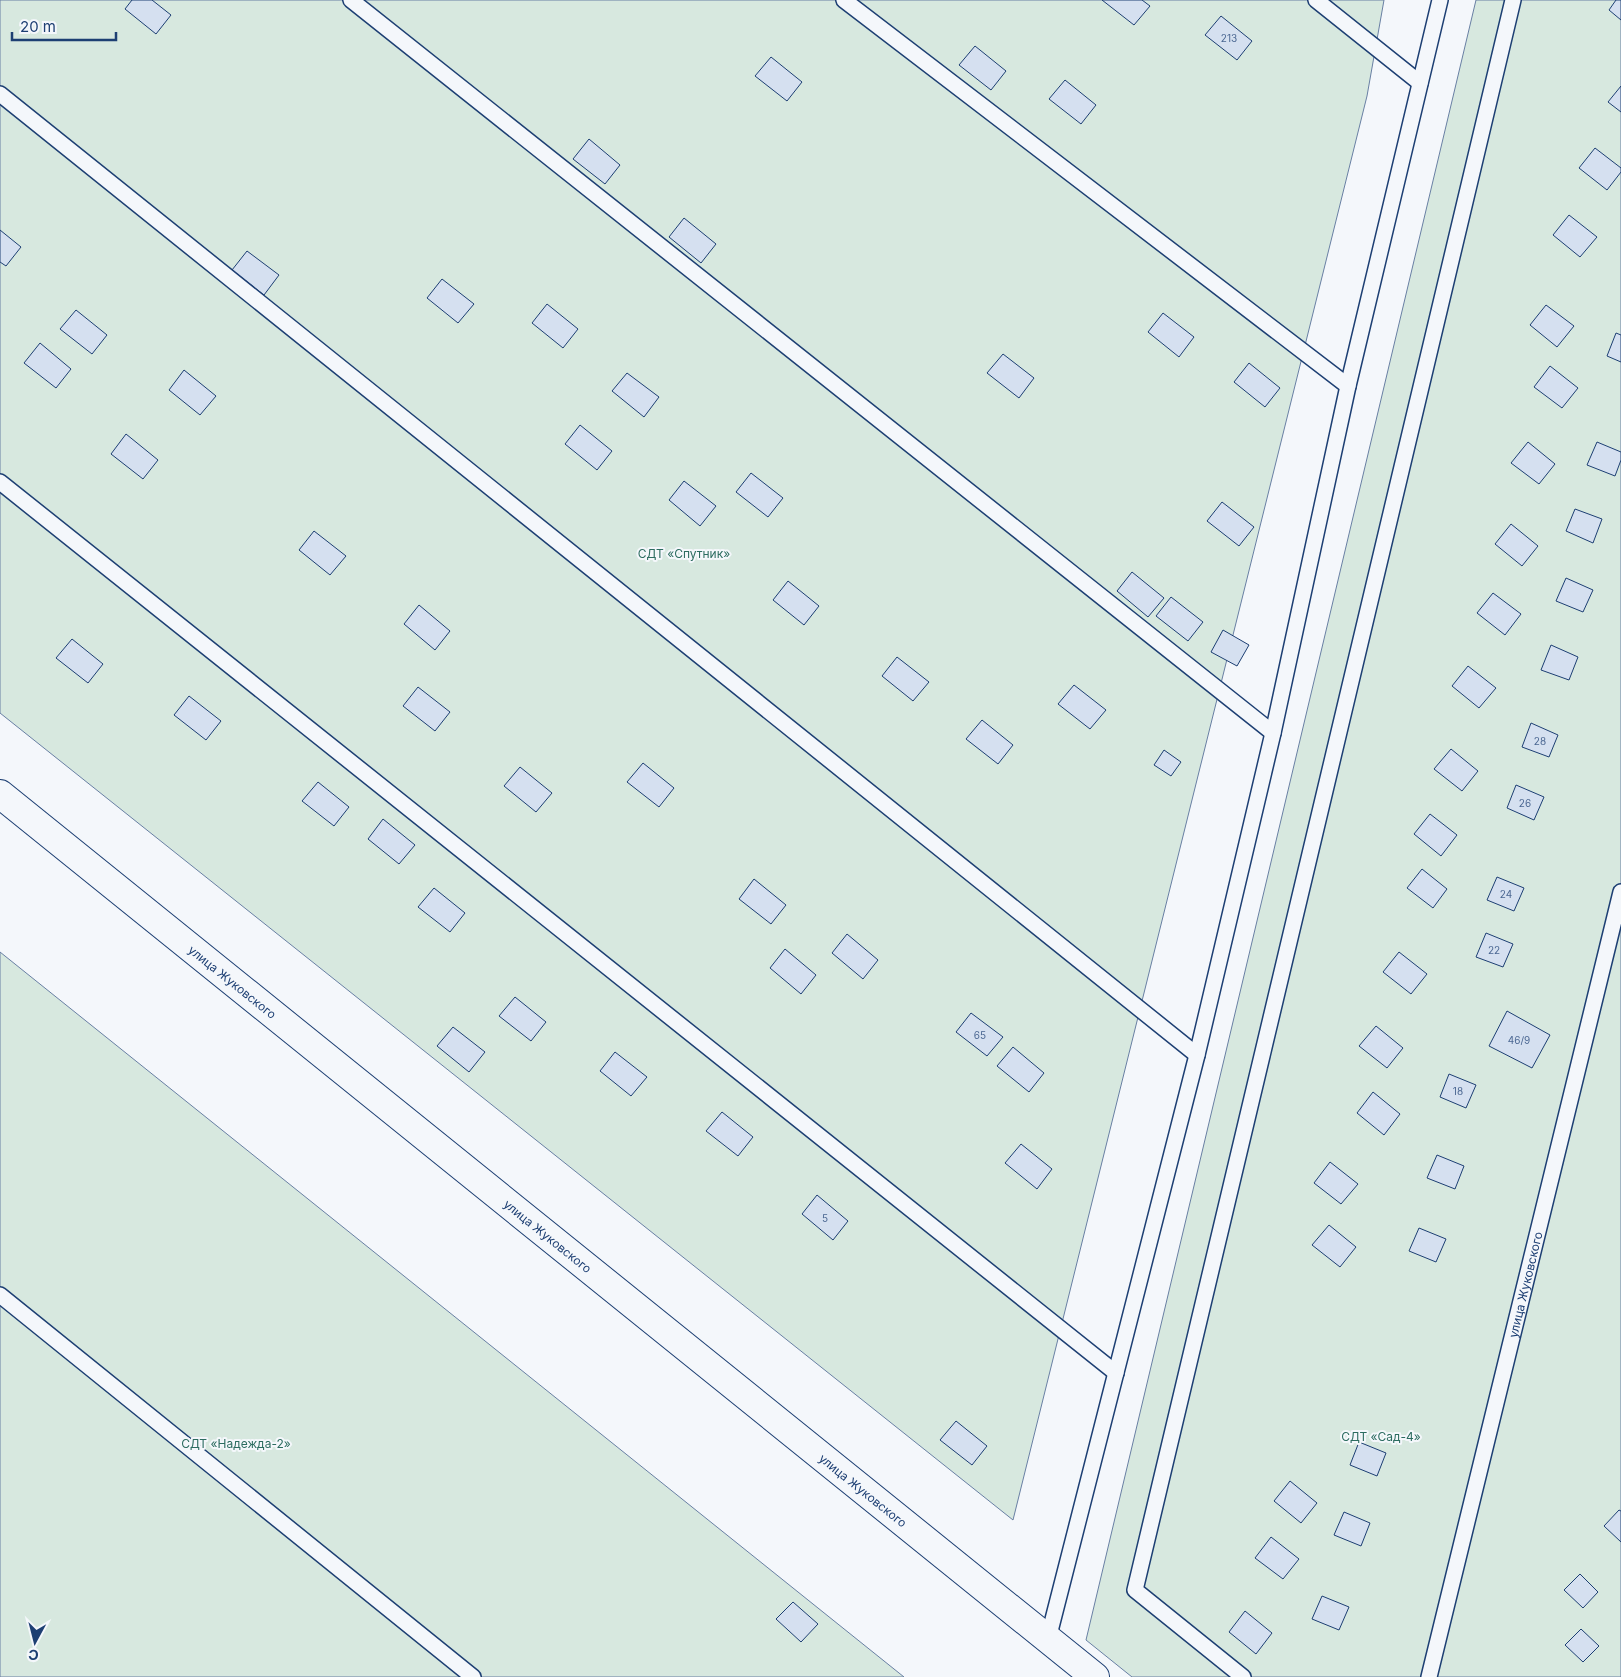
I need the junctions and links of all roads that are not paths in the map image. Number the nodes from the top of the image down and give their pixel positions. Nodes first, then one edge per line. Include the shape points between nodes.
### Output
1 (351, 0) edge
2 (844, 0) edge
3 (1316, 0) edge
4 (1440, 0) edge
5 (1513, 0) edge
6 (1420, 83) junction
7 (0, 94) edge
8 (1348, 386) junction
9 (0, 482) edge
10 (1273, 733) junction
11 (0, 794) edge
12 (1621, 892) edge
13 (1197, 1055) junction
14 (0, 1295) edge
15 (1116, 1373) junction
16 (1048, 1639) junction
17 (473, 1677) edge
18 (1095, 1677) edge
19 (1243, 1677) edge
20 (1428, 1677) edge

1 - 10 lane
2 - 8 lane
3 - 6 lane
4 - 6 lane
5 - 19 lane via 1135,1590
6 - 8 lane
7 - 13 lane
8 - 10 lane
9 - 15 lane
10 - 13 lane
11 - 16 main road, улица Жуковского
12 - 20 lane, улица Жуковского
13 - 15 lane
14 - 17 lane
15 - 16 lane
16 - 18 main road, улица Жуковского

